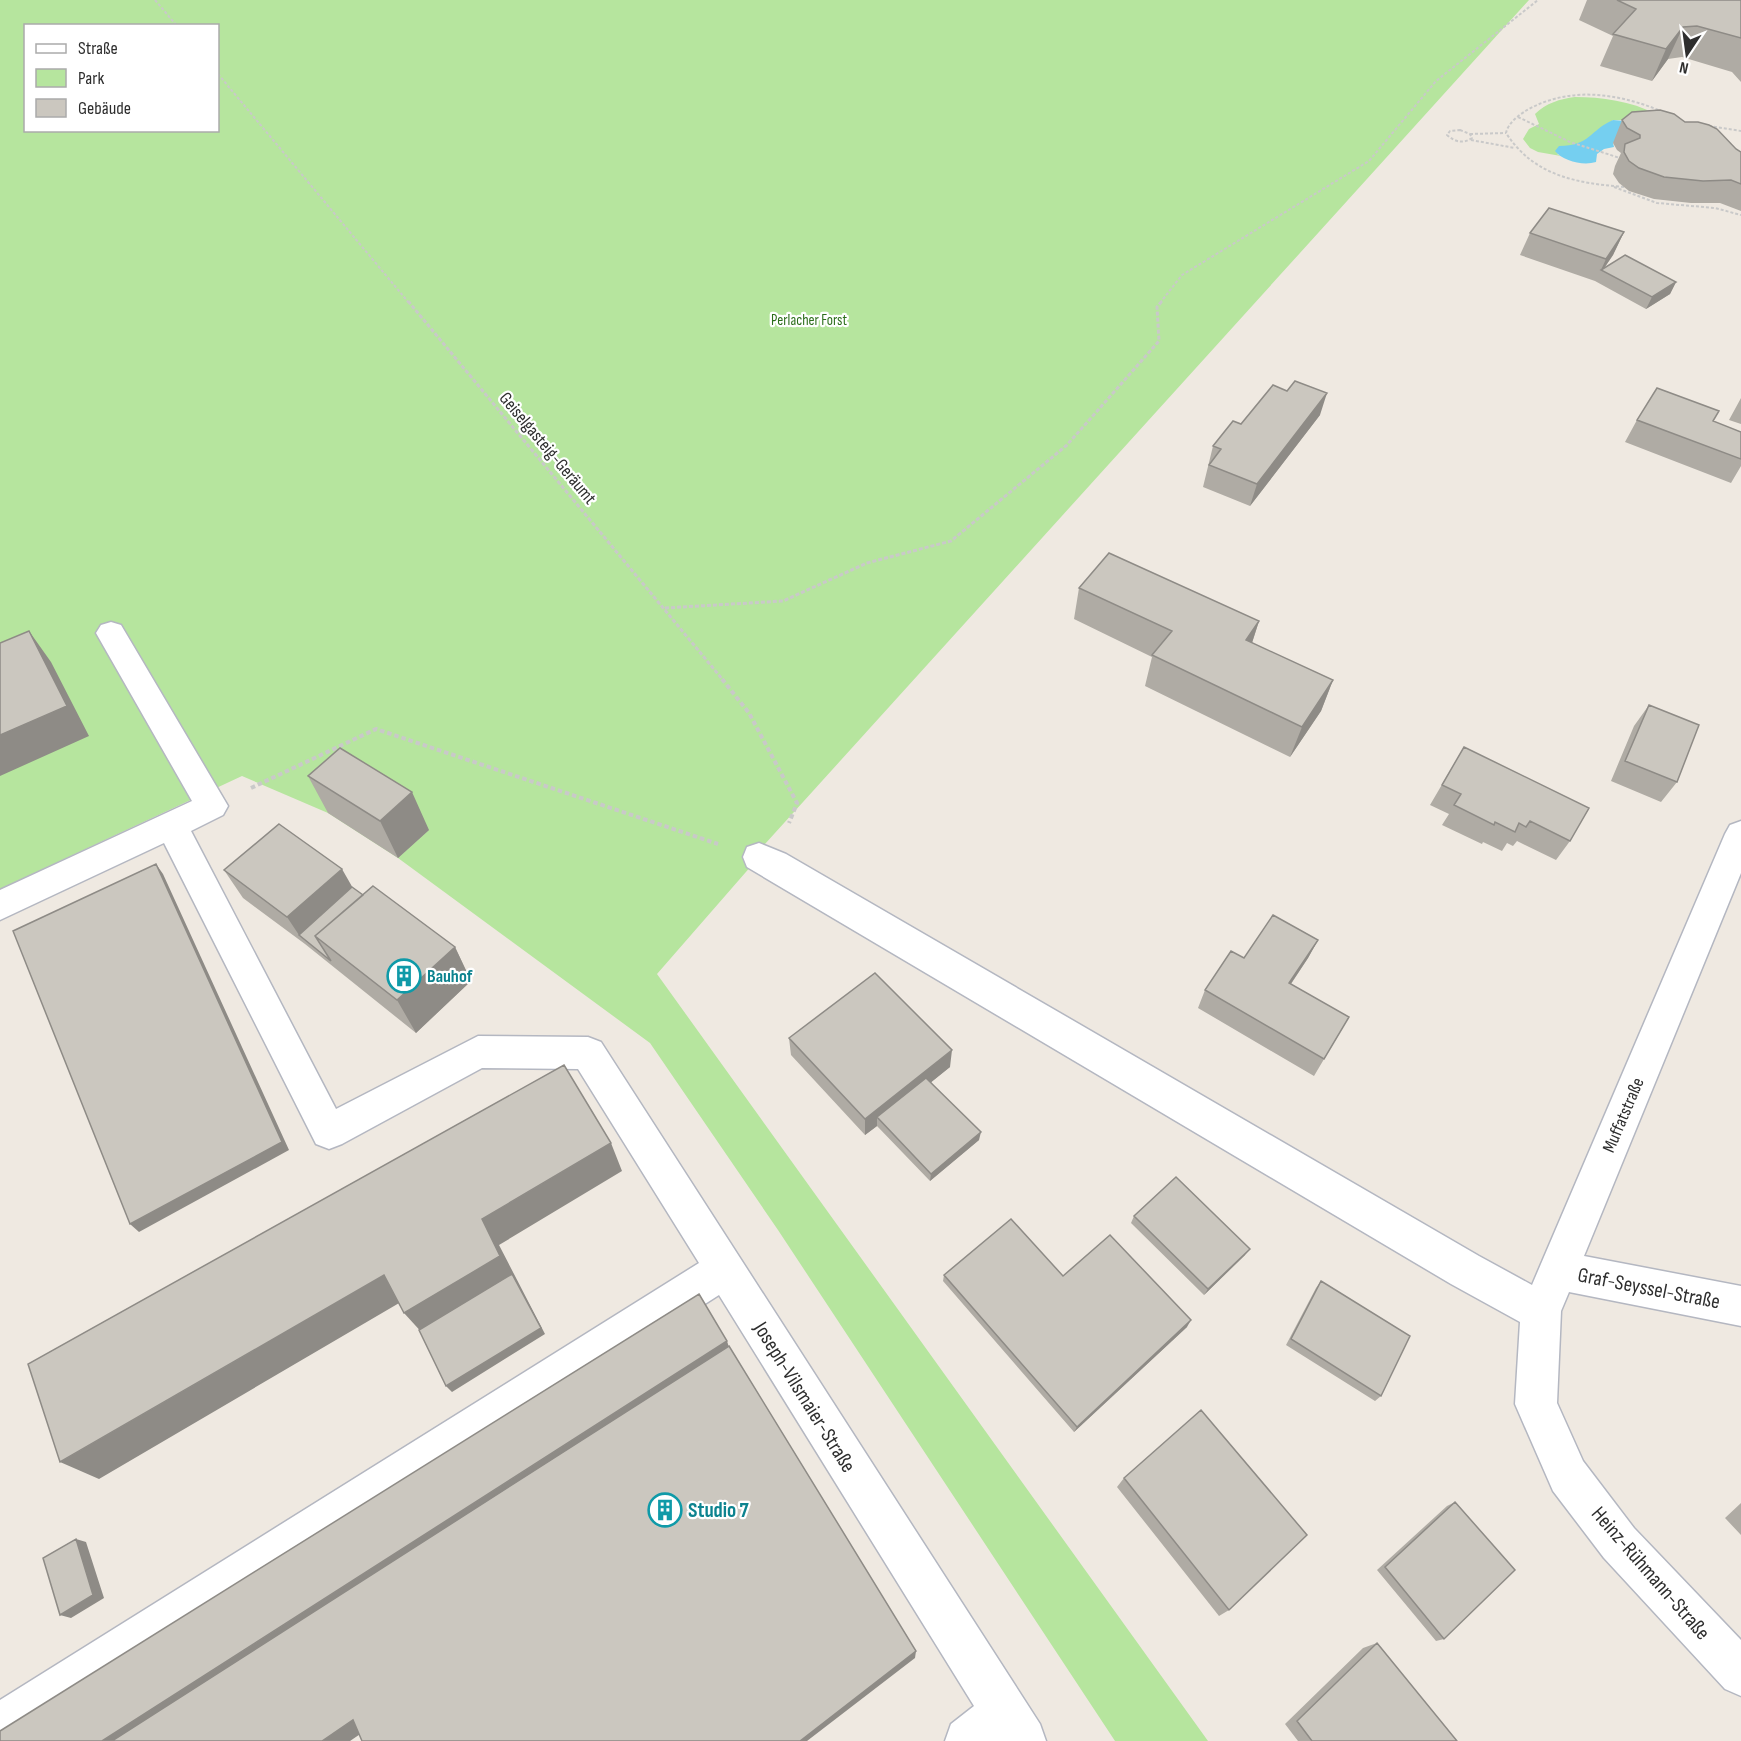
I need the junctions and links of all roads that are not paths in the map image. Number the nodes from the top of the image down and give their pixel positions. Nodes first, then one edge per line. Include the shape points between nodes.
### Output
1 (111, 633) dead end
2 (172, 826) junction
3 (1741, 834) edge
4 (766, 860) road end
5 (0, 906) edge
6 (724, 1269) junction
7 (1558, 1270) junction
8 (1741, 1306) edge
9 (1540, 1311) junction
10 (1536, 1404) joint
11 (1741, 1673) edge
12 (1014, 1726) edge
13 (0, 1727) edge
14 (968, 1741) edge

1 - 2 street via 212,806
2 - 5 street
2 - 6 street, Joseph-Vilsmaier-Straße via 329,1132 478,1052 588,1053
3 - 7 street, Muffatstraße
4 - 9 street
6 - 12 street, Joseph-Vilsmaier-Straße
6 - 13 street
7 - 8 street, Graf-Seyssel-Straße
7 - 9 street, Muffatstraße
9 - 10 street, Muffatstraße
10 - 11 street, Heinz-Rühmann-Straße via 1568,1476 1619,1543
12 - 14 street

